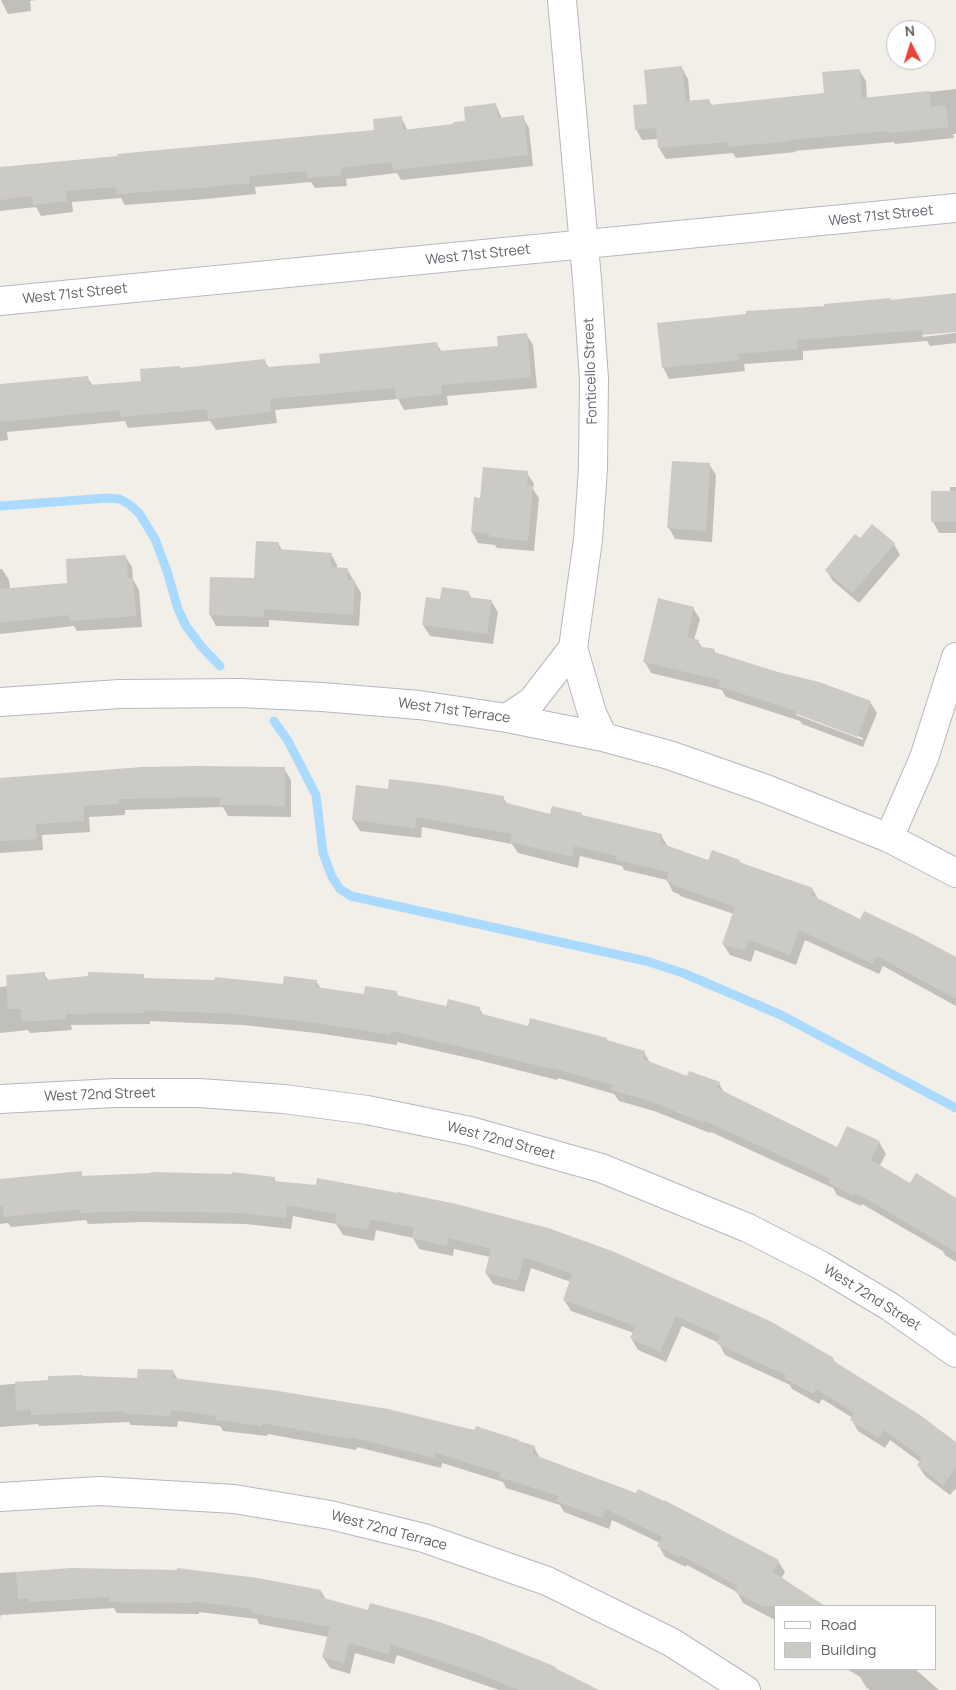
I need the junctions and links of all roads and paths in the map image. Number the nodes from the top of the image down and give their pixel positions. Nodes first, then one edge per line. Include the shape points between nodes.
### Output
1 (562, 0) edge
2 (956, 208) edge
3 (583, 245) junction
4 (0, 302) edge
5 (574, 648) junction
6 (956, 657) edge
7 (0, 702) edge
8 (507, 718) junction
9 (603, 737) junction
10 (888, 838) junction
11 (956, 874) edge
12 (0, 1099) edge
13 (956, 1353) edge
14 (0, 1497) edge
15 (746, 1690) edge

1 - 3 street, Fonticello Street
2 - 3 street, West 71st Street
3 - 4 street, West 71st Street
3 - 5 street, Fonticello Street via 594,378 593,468 588,540
5 - 8 street via 532,700
5 - 9 street, Fonticello Street via 592,713
6 - 10 street via 924,758
7 - 8 street, West 71st Terrace via 120,694 240,693 419,705
8 - 9 street, West 71st Terrace
9 - 10 street, West 71st Terrace via 669,755 757,786
10 - 11 street, West 71st Terrace
12 - 13 street, West 72nd Street via 114,1093 199,1093 284,1099 367,1110 470,1131 601,1168 748,1228 881,1301
14 - 15 street, West 72nd Terrace via 99,1491 234,1499 330,1515 424,1538 547,1581 671,1642

